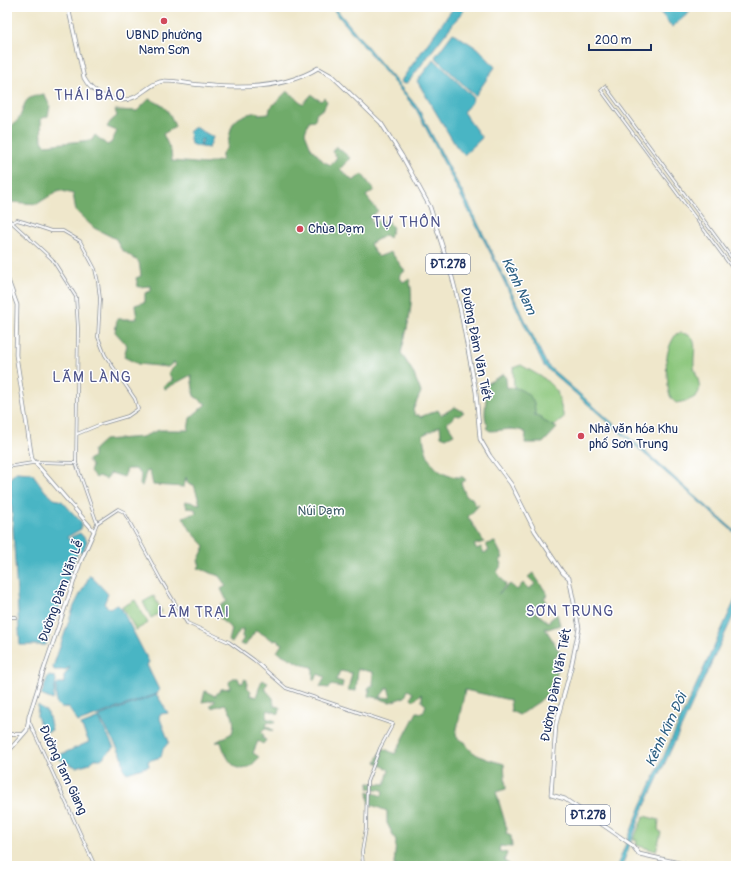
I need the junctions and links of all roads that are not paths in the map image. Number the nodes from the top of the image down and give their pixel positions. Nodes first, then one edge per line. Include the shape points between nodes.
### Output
1 (68, 7) edge
2 (7, 218) edge
3 (12, 222) junction
4 (716, 236) junction
5 (711, 239) junction
6 (736, 264) edge
7 (736, 273) edge
8 (7, 277) edge
9 (77, 434) junction
10 (34, 462) junction
11 (76, 463) junction
12 (7, 467) edge
13 (97, 523) junction
14 (94, 531) junction
15 (7, 617) edge
16 (16, 617) dead end
17 (28, 720) junction
18 (7, 734) edge
19 (25, 734) junction
20 (7, 753) edge
21 (95, 866) edge
22 (363, 866) edge
23 (693, 866) edge

1 - 23 main road, Đường Đàm Văn Tiết / ĐT.278 via 84,78 90,88 99,95 129,100 155,83 164,81 216,86 266,85 294,80 318,68 332,76 381,124 430,207 454,283 470,354 480,439 511,484 535,531 569,578 579,628 556,724 552,795 565,799 631,844 639,854
2 - 3 street
3 - 9 street via 52,259 76,297
3 - 9 street via 17,220 44,230 63,231 80,241 93,264 98,282 98,337 105,355 135,399 138,409 128,416
4 - 5 street
4 - 5 street via 605,86 601,90
4 - 6 street
5 - 7 street
8 - 10 main road, Đường Đàm Văn Lễ via 17,305 16,355
9 - 11 street
10 - 11 street
10 - 12 street
10 - 14 main road, Đường Đàm Văn Lễ
11 - 13 street
13 - 14 street
13 - 22 street via 118,509 124,512 161,580 189,624 229,642 286,688 393,724 380,748 367,782
14 - 17 main road, Đường Đàm Văn Lễ via 80,563
15 - 16 street
17 - 19 main road, Đường Tam Giang
17 - 21 street, Đường Tam Giang
18 - 19 street
19 - 20 main road, Đường Tam Giang

